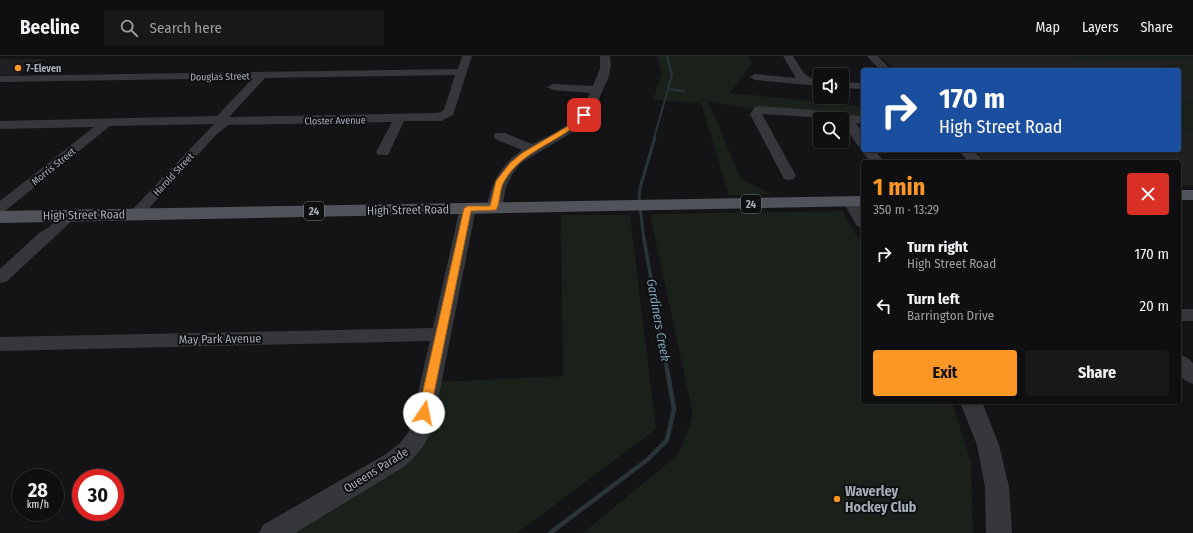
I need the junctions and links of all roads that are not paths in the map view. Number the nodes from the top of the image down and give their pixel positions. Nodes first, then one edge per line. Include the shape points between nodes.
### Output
1 (467, 56) edge
2 (605, 56) edge
3 (788, 56) edge
4 (872, 56) edge
5 (884, 68) edge
6 (462, 73) junction
7 (262, 75) junction
8 (755, 77) dead end
9 (0, 78) edge
10 (813, 82) edge
11 (813, 83) edge
12 (849, 85) edge
13 (861, 86) edge
14 (553, 87) dead end
15 (597, 90) junction
16 (813, 114) edge
17 (399, 119) junction
18 (849, 119) edge
19 (861, 120) edge
20 (849, 122) edge
21 (106, 123) junction
22 (219, 123) junction
23 (0, 125) edge
24 (500, 136) dead end
25 (861, 140) edge
26 (532, 149) junction
27 (383, 152) dead end
28 (967, 152) edge
29 (975, 160) edge
30 (789, 176) dead end
31 (857, 202) edge
32 (0, 208) edge
33 (468, 208) junction
34 (494, 208) junction
35 (136, 214) junction
36 (67, 215) junction
37 (861, 216) edge
38 (0, 217) edge
39 (0, 278) edge
40 (1181, 315) edge
41 (1193, 315) edge
42 (441, 334) junction
43 (0, 344) edge
44 (1181, 364) edge
45 (1193, 376) edge
46 (972, 404) edge
47 (272, 533) edge
48 (999, 533) edge

1 - 6 street
2 - 15 street via 606,72
3 - 10 street via 802,78
4 - 5 street
6 - 7 street, Douglas Street
6 - 17 street, Closter Avenue via 449,112 444,116
7 - 9 street, Douglas Street
7 - 22 street, Harold Street
8 - 11 street
12 - 13 street
14 - 15 street
15 - 26 street via 587,112 577,122
16 - 30 street via 759,110 756,114
17 - 22 street, Closter Avenue
17 - 27 street
18 - 19 street
20 - 25 street
21 - 22 street, Closter Avenue
21 - 23 street, Closter Avenue
21 - 32 street, Morris Street
22 - 35 street, Harold Street
24 - 26 street
26 - 34 street via 503,176
28 - 29 street
31 - 34 main road, High Street Road / 24
31 - 37 street
33 - 34 main road, High Street Road / 24
33 - 35 main road, High Street Road / 24
33 - 42 street, Queens Parade
35 - 36 main road, High Street Road / 24
36 - 38 main road, High Street Road / 24
36 - 39 street via 55,230 45,236
40 - 41 street
42 - 43 street, May Park Avenue
42 - 47 street, Queens Parade via 422,425 412,447 394,461
44 - 45 street
46 - 48 street via 988,445 997,487

